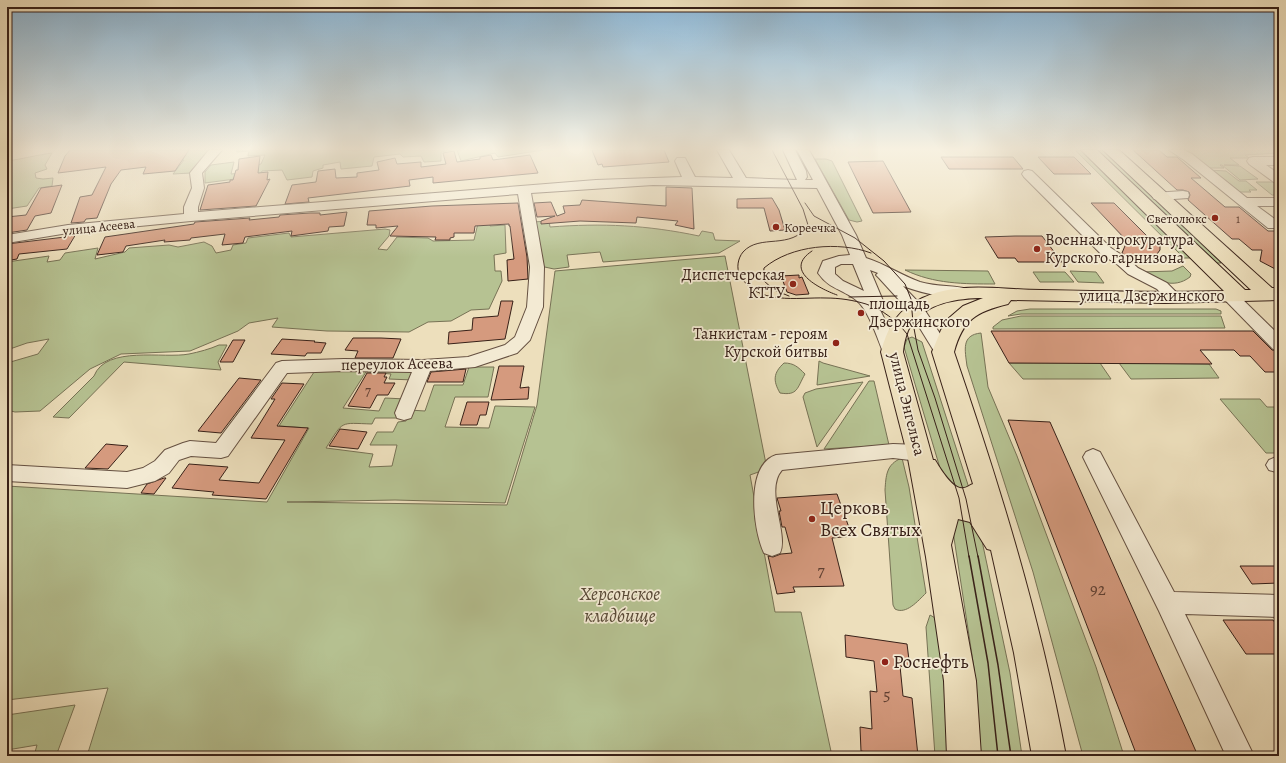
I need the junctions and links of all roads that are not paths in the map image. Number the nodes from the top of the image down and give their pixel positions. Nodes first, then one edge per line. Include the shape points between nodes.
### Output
1 (198, 186) edge
2 (587, 186) edge
3 (822, 186) edge
4 (1040, 186) edge
5 (1124, 186) edge
6 (1148, 186) edge
7 (1224, 186) edge
8 (524, 190) junction
9 (1184, 195) dead end
10 (1159, 196) junction
11 (1244, 202) junction
12 (1279, 202) edge
13 (191, 217) junction
14 (844, 224) junction
15 (1279, 224) edge
16 (86, 228) junction
17 (7, 230) edge
18 (7, 239) edge
19 (860, 262) junction
20 (877, 267) junction
21 (968, 293) junction
22 (1273, 294) edge
23 (1024, 296) junction
24 (1235, 296) junction
25 (1174, 297) junction
26 (916, 309) junction
27 (1279, 344) edge
28 (889, 345) junction
29 (943, 352) junction
30 (423, 366) junction
31 (404, 413) dead end
32 (919, 453) junction
33 (1093, 456) dead end
34 (979, 460) junction
35 (7, 473) edge
36 (772, 546) dead end
37 (938, 549) junction
38 (1008, 557) junction
39 (1167, 603) junction
40 (1279, 606) edge
41 (1050, 751) edge
42 (964, 756) edge
43 (1240, 756) edge

1 - 13 street via 191,207
2 - 8 street, улица Асеева
3 - 14 street
4 - 25 street via 1106,251 1133,271 1162,286
5 - 24 main road
6 - 10 main road
7 - 11 street
8 - 13 street, улица Асеева
8 - 30 street, переулок Асеева via 537,267 535,307 522,340 511,349 469,363
9 - 10 street
10 - 22 main road
11 - 12 street
11 - 15 street via 1273,224
13 - 16 street, улица Асеева
14 - 19 street
14 - 20 street
16 - 17 street via 43,227
16 - 18 street, улица Асеева
19 - 20 street
19 - 28 street
19 - 28 street via 837,261 828,264 826,272 833,281 865,300
20 - 21 street via 914,284
20 - 26 street
21 - 23 main road, улица Энгельса
21 - 26 main road, улица Энгельса via 942,297
22 - 24 main road, улица Дзержинского
23 - 25 main road, улица Дзержинского
23 - 29 main road via 990,302 961,316 947,337
24 - 25 main road, улица Дзержинского
24 - 27 street
26 - 28 main road, улица Энгельса via 900,324
26 - 29 street
28 - 32 main road, улица Энгельса
29 - 34 main road
30 - 31 street
30 - 35 street, переулок Асеева via 282,367 221,450 190,448 172,455 162,467 148,475 127,480
32 - 34 main road via 938,485 955,498 970,498 974,494 978,487
32 - 36 street via 893,451 776,462 771,466 766,489 765,512
32 - 37 main road, улица Энгельса
33 - 39 street
34 - 38 main road
37 - 38 main road via 944,519 948,512 952,508 968,509 979,514
37 - 42 main road, улица Энгельса via 960,680
38 - 41 main road
39 - 40 street
39 - 43 street

